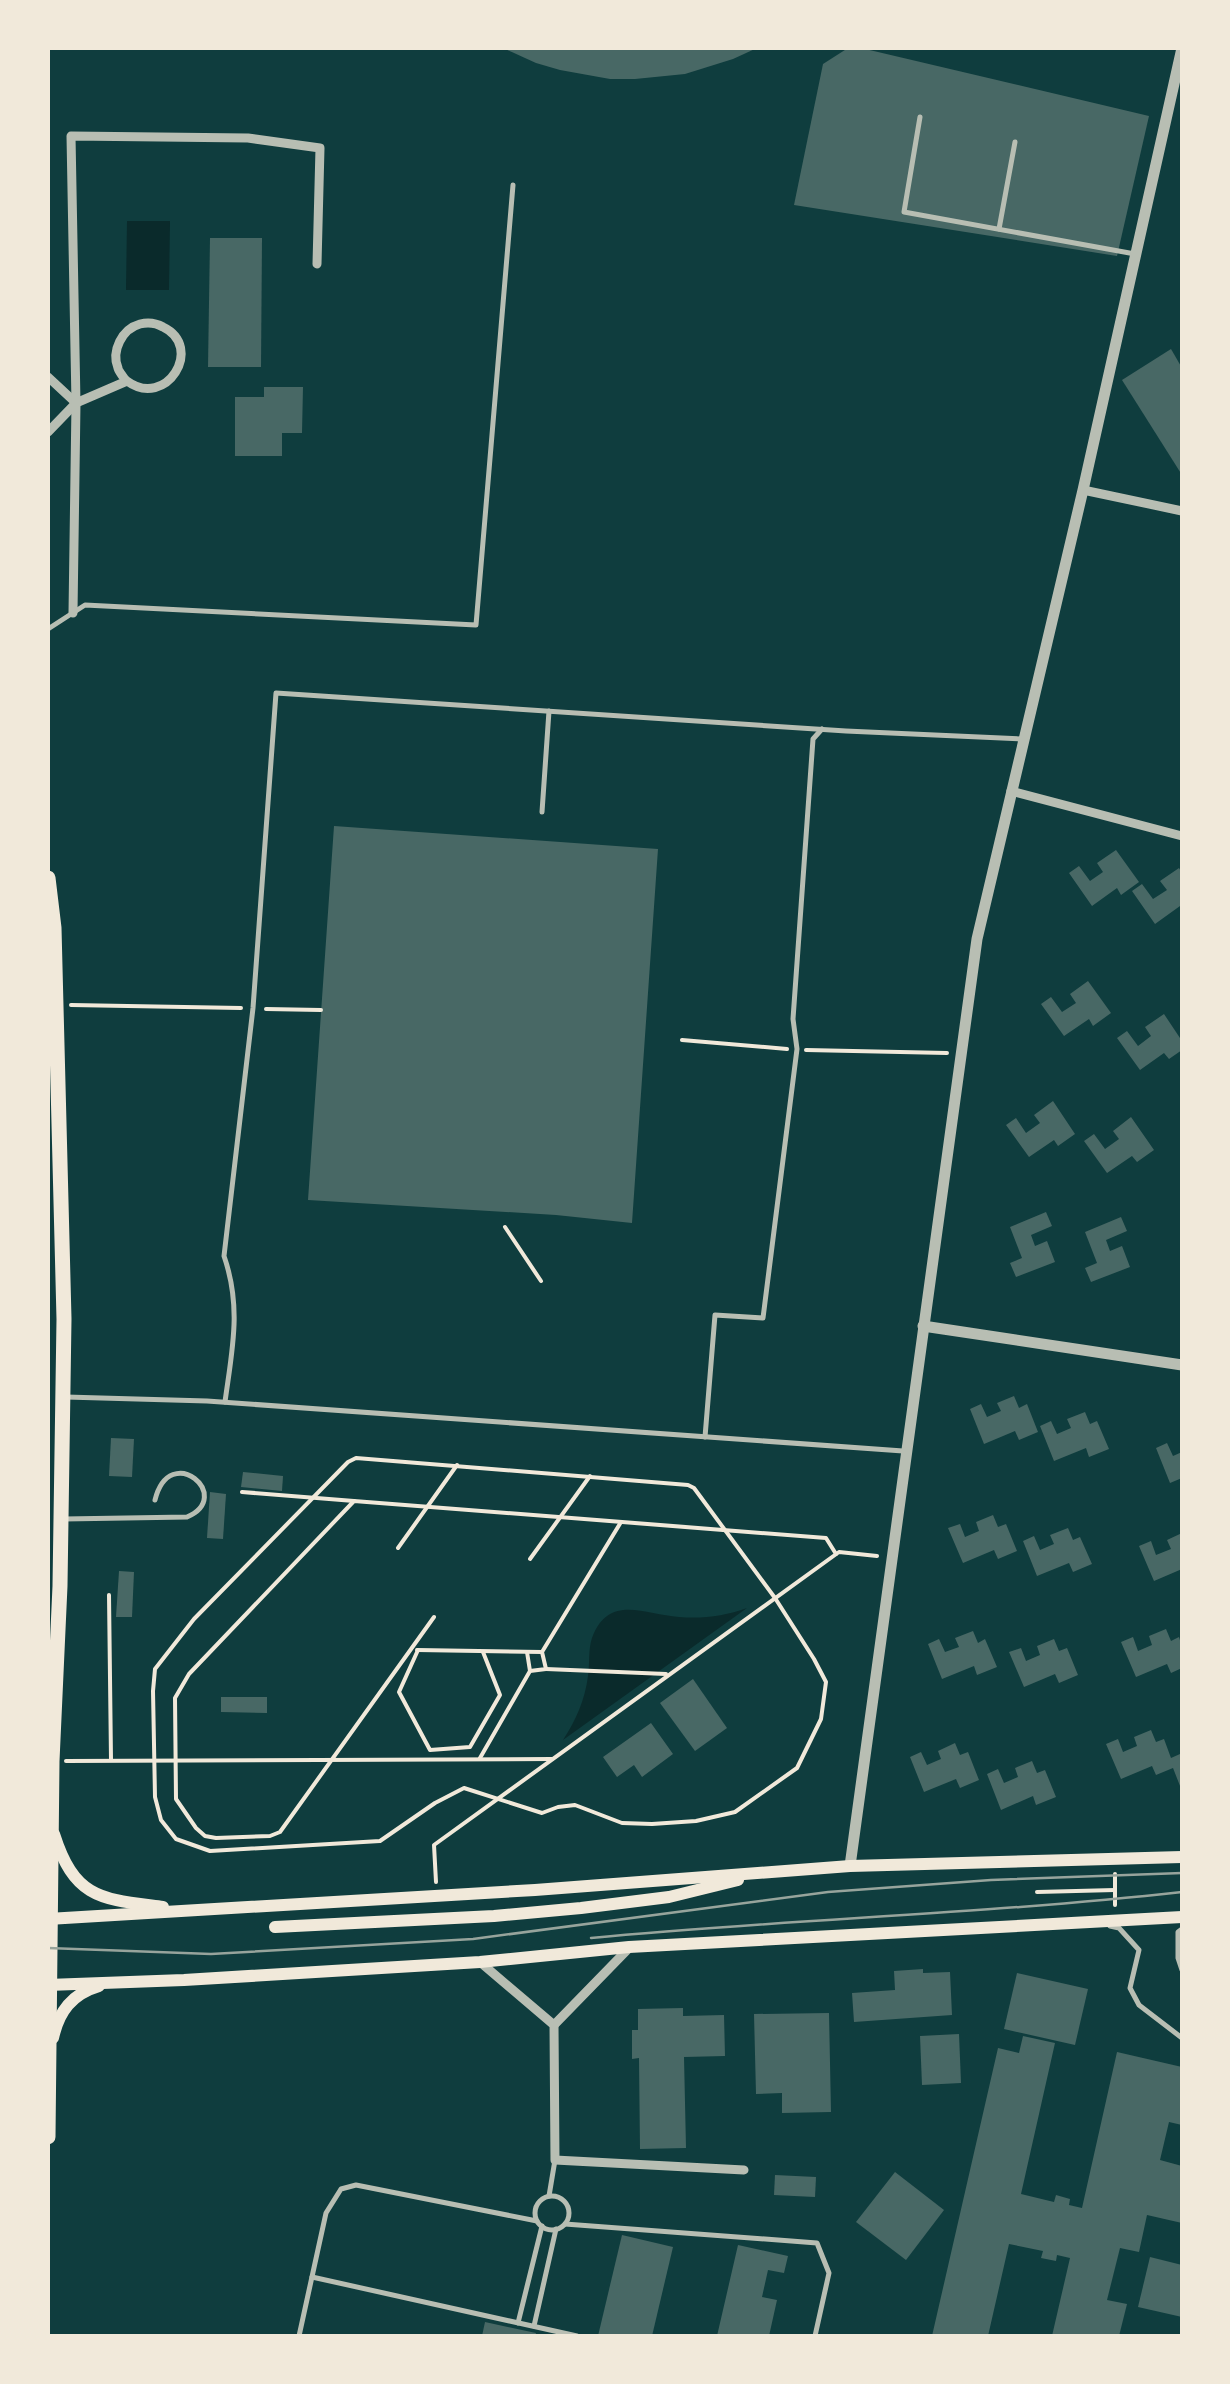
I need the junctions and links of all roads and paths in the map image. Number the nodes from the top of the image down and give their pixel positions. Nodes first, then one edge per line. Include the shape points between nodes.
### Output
1 (1182, 48) edge
2 (920, 117) dead end
3 (1015, 142) dead end
4 (513, 185) dead end
5 (999, 229) junction
6 (1136, 254) junction
7 (317, 264) dead end
8 (48, 377) edge
9 (127, 381) junction
10 (76, 402) junction
11 (48, 432) edge
12 (1083, 490) junction
13 (1182, 511) edge
14 (74, 613) junction
15 (48, 629) edge
16 (549, 711) junction
17 (822, 730) junction
18 (1024, 739) junction
19 (1011, 790) junction
20 (542, 812) dead end
21 (1182, 836) edge
22 (48, 878) edge
23 (56, 1004) junction
24 (252, 1008) junction
25 (321, 1010) dead end
26 (682, 1040) dead end
27 (797, 1050) junction
28 (961, 1053) junction
29 (505, 1227) dead end
30 (541, 1281) dead end
31 (923, 1326) junction
32 (1182, 1364) edge
33 (63, 1397) junction
34 (225, 1402) junction
35 (705, 1437) junction
36 (906, 1451) junction
37 (458, 1466) junction
38 (590, 1476) junction
39 (242, 1492) dead end
40 (312, 1498) junction
41 (155, 1500) dead end
42 (354, 1502) junction
43 (427, 1507) junction
44 (560, 1518) junction
45 (61, 1519) junction
46 (621, 1522) junction
47 (727, 1531) junction
48 (398, 1548) dead end
49 (836, 1554) junction
50 (892, 1558) junction
51 (530, 1559) dead end
52 (109, 1595) dead end
53 (775, 1598) junction
54 (434, 1617) dead end
55 (414, 1650) junction
56 (483, 1652) junction
57 (527, 1652) junction
58 (542, 1652) junction
59 (546, 1669) junction
60 (530, 1671) junction
61 (670, 1674) junction
62 (479, 1759) junction
63 (552, 1759) junction
64 (111, 1760) junction
65 (154, 1760) junction
66 (174, 1760) junction
67 (332, 1760) junction
68 (52, 1761) junction
69 (498, 1799) junction
70 (51, 1823) junction
71 (1182, 1857) edge
72 (1114, 1860) junction
73 (850, 1866) junction
74 (779, 1871) junction
75 (1115, 1890) junction
76 (1036, 1892) dead end
77 (437, 1896) junction
78 (196, 1911) junction
79 (1182, 1916) edge
80 (48, 1918) edge
81 (1116, 1920) junction
82 (1078, 1922) junction
83 (275, 1927) dead end
84 (1182, 1929) edge
85 (630, 1947) junction
86 (480, 1962) junction
87 (1182, 1970) edge
88 (116, 1982) junction
89 (48, 1985) edge
90 (554, 2025) junction
91 (1182, 2038) edge
92 (50, 2053) edge
93 (48, 2138) edge
94 (555, 2160) junction
95 (744, 2170) dead end
96 (548, 2196) junction
97 (540, 2224) junction
98 (565, 2224) junction
99 (556, 2230) junction
100 (312, 2277) junction
101 (518, 2323) junction
102 (534, 2326) junction
103 (299, 2336) edge
104 (577, 2336) edge
105 (815, 2336) edge

1 - 6 street
2 - 5 lane via 904,212
3 - 5 lane
4 - 14 lane via 476,625 85,605
5 - 6 lane
6 - 12 street
7 - 10 street via 320,148 248,138 70,136
8 - 10 street
9 - 9 street via 147,388 175,375 181,354 169,330 140,324 121,338 116,356
9 - 10 street
10 - 11 street
10 - 14 street
12 - 13 street
12 - 18 street
14 - 15 lane
16 - 17 lane
16 - 20 lane
16 - 24 lane via 276,692
17 - 18 lane
17 - 27 lane via 813,739 793,1019
18 - 19 street
19 - 21 street
19 - 28 street via 977,940
22 - 23 main road
23 - 24 path
23 - 33 main road
24 - 25 path
24 - 34 lane via 224,1256 236,1302
26 - 27 path
27 - 28 path
27 - 35 lane via 763,1318 716,1315
28 - 31 street
29 - 30 path
31 - 32 street
31 - 36 street
33 - 34 lane
33 - 45 main road
34 - 35 lane
35 - 36 lane
36 - 50 street
37 - 38 path
37 - 40 path via 356,1458
37 - 43 path
38 - 44 path
38 - 47 path via 688,1485
39 - 40 path
40 - 42 path
40 - 65 path via 154,1669
41 - 45 lane via 161,1482 180,1473 201,1484 205,1494 203,1507 187,1517
42 - 43 path
42 - 66 path via 188,1674 174,1698
43 - 44 path
43 - 48 path
44 - 46 path
44 - 51 path
45 - 68 main road
46 - 47 path
46 - 58 path
47 - 49 path via 826,1538
47 - 53 path
49 - 50 path
49 - 53 path
50 - 73 street
52 - 64 path
53 - 61 path
53 - 69 path via 826,1682 821,1719 797,1768 765,1792 735,1812 652,1824 622,1823 575,1805 542,1813
54 - 55 path
55 - 56 path
55 - 56 path via 399,1692 430,1750 470,1747 500,1695
55 - 67 path
56 - 57 path
57 - 58 path
57 - 60 path
58 - 59 path
59 - 60 path
59 - 61 path
60 - 62 path
61 - 63 path
62 - 63 path
62 - 67 path
63 - 69 path
64 - 65 path
64 - 68 path
65 - 66 path
65 - 69 path via 161,1820 176,1839 210,1851 380,1840 464,1788
66 - 67 path
66 - 67 path via 176,1799 196,1828 216,1838 280,1832
68 - 70 main road
69 - 77 path via 434,1845
70 - 78 main road via 65,1864 97,1895
70 - 80 main road
71 - 72 main road
72 - 73 main road
72 - 75 path
73 - 74 main road
74 - 77 main road
74 - 83 main road via 582,1908
75 - 76 path
75 - 81 path
77 - 78 main road
78 - 80 main road
79 - 81 main road
80 - 89 main road
81 - 82 main road
82 - 85 main road
82 - 91 lane via 1120,1928 1138,1950 1130,1988 1139,2005
84 - 87 lane
85 - 86 main road
85 - 90 street
86 - 88 main road
86 - 90 street
88 - 89 main road
88 - 92 main road via 67,2004
89 - 92 main road
90 - 94 street
92 - 93 main road
94 - 95 street
94 - 96 lane
96 - 97 lane via 535,2211
96 - 98 lane via 567,2204
97 - 99 lane
97 - 100 lane via 356,2185 341,2189 326,2213
97 - 101 lane
98 - 99 lane
98 - 105 lane via 817,2243 829,2273
99 - 102 lane
100 - 101 lane
100 - 103 lane
101 - 102 lane
102 - 104 lane

